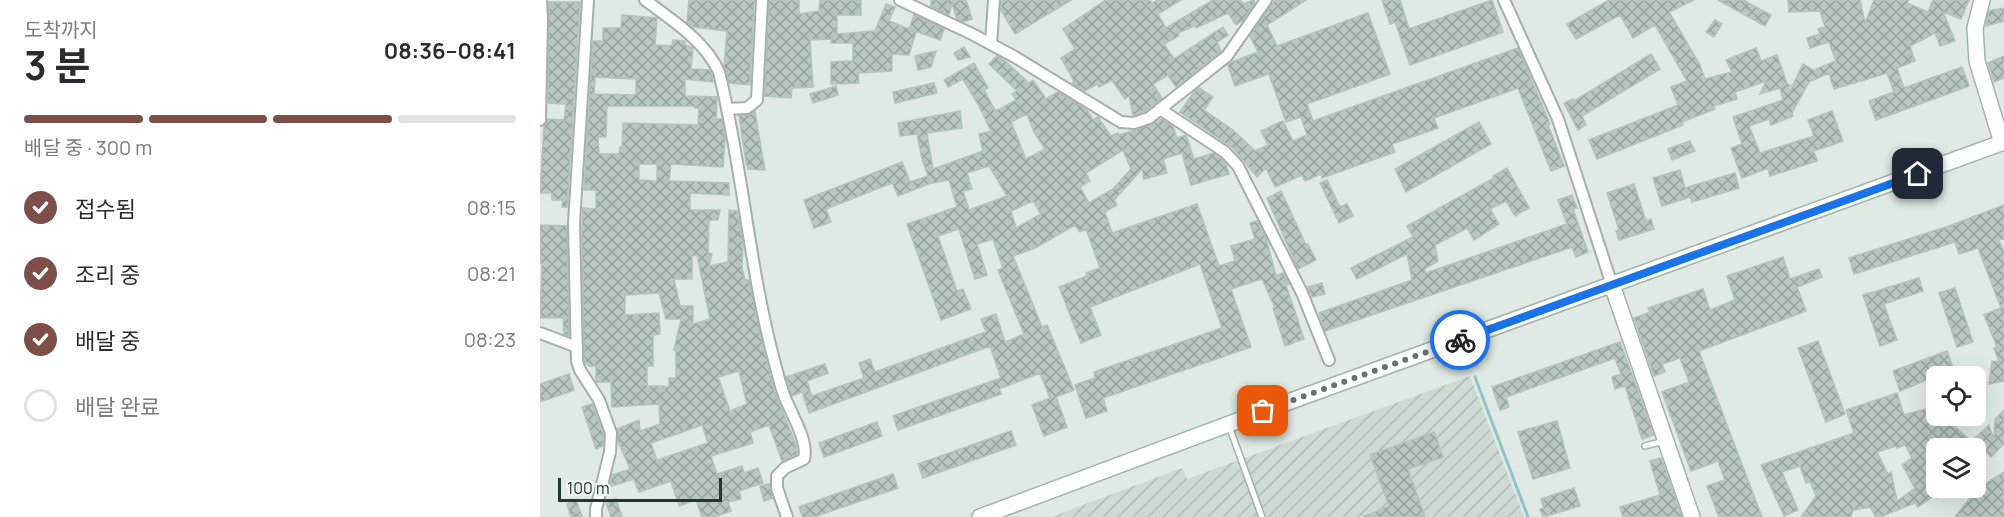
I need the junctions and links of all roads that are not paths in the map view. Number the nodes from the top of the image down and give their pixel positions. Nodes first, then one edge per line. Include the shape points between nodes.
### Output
1 (541, 0) edge
2 (588, 0) edge
3 (645, 0) edge
4 (762, 0) edge
5 (900, 0) edge
6 (994, 0) edge
7 (1266, 0) edge
8 (1504, 0) edge
9 (1982, 0) edge
10 (991, 44) junction
11 (727, 109) junction
12 (1160, 110) junction
13 (540, 120) edge
14 (2003, 142) edge
15 (1612, 285) junction
16 (540, 333) edge
17 (577, 347) junction
18 (1329, 360) dead end
19 (1228, 425) junction
20 (1665, 440) junction
21 (1645, 446) dead end
22 (596, 517) edge
23 (787, 517) edge
24 (980, 517) edge
25 (1262, 517) edge
26 (1692, 517) edge

1 - 13 street
2 - 17 street via 574,223
3 - 11 street via 711,57 719,72
4 - 11 street via 757,100 747,108
5 - 10 street
6 - 10 street
7 - 12 street via 1227,56
8 - 15 street via 1558,119
9 - 14 main road via 1975,28 1977,61
10 - 12 street via 1121,122 1134,123
11 - 23 street via 758,296 784,395 805,453 804,459 784,468 777,476
12 - 18 street via 1225,152 1247,179 1302,292
14 - 15 main road
15 - 19 main road
15 - 20 main road
16 - 17 street
17 - 22 street via 580,370 611,433
19 - 24 main road
19 - 25 lane
20 - 21 lane
20 - 26 main road

